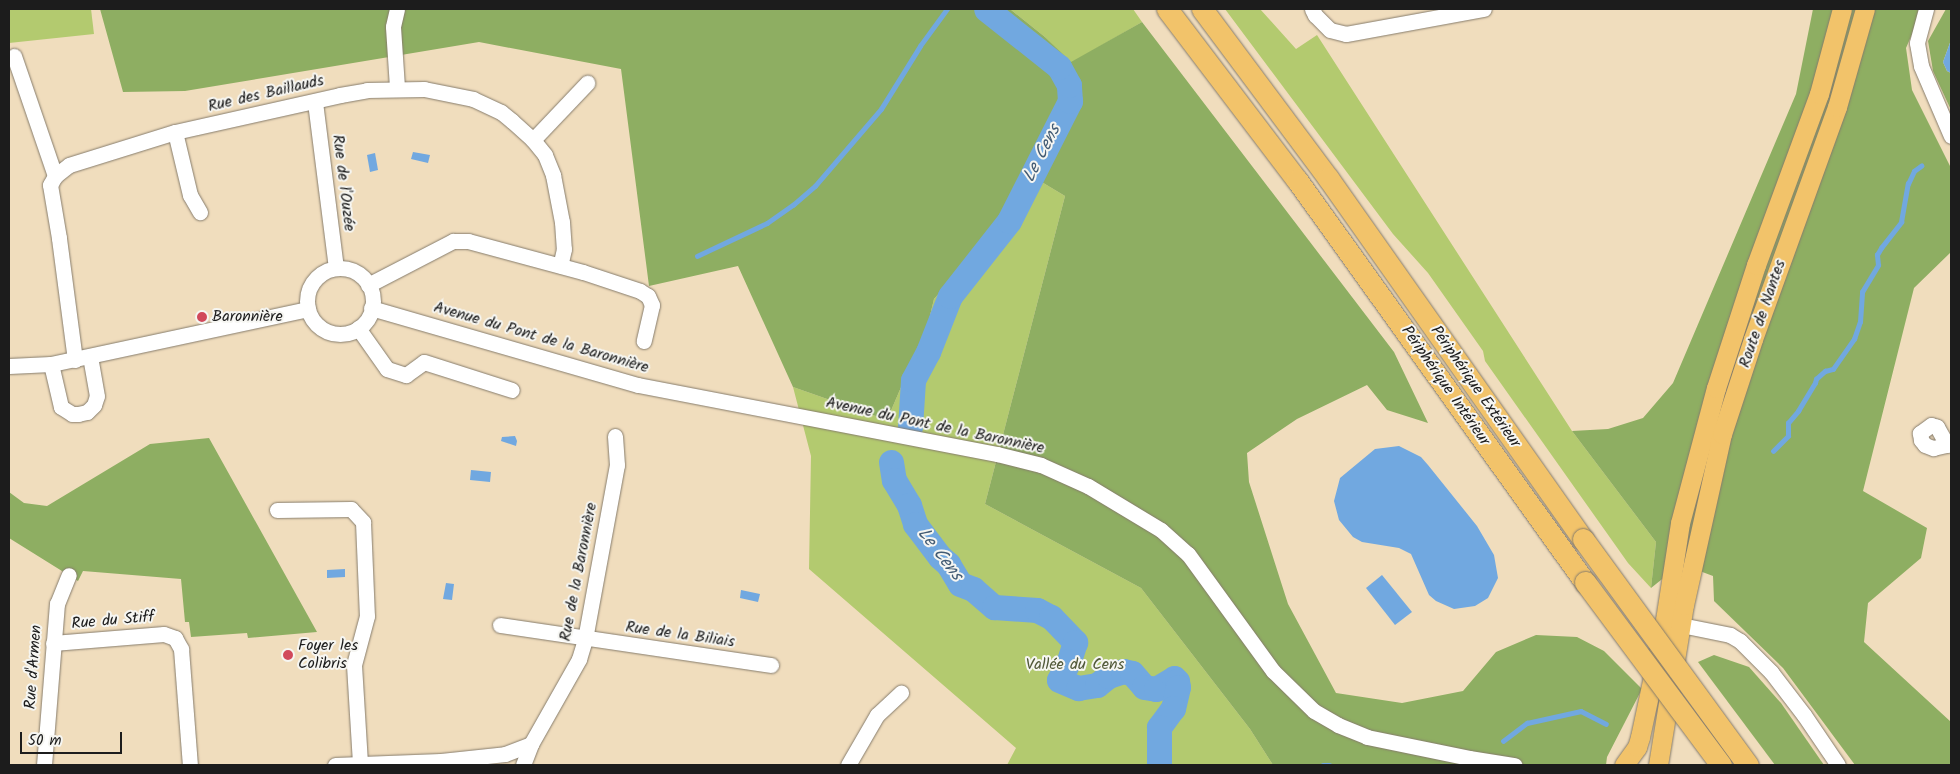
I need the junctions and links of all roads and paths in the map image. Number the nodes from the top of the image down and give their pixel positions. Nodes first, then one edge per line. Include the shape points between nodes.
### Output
1 (397, 9) edge
2 (1168, 9) edge
3 (1202, 9) edge
4 (1312, 9) edge
5 (1484, 9) edge
6 (1842, 9) edge
7 (1865, 9) edge
8 (1926, 9) edge
9 (14, 56) dead end
10 (587, 83) dead end
11 (397, 88) junction
12 (315, 102) junction
13 (175, 132) junction
14 (1951, 136) edge
15 (533, 140) junction
16 (55, 176) junction
17 (200, 212) dead end
18 (560, 266) junction
19 (336, 268) junction
20 (368, 285) junction
21 (308, 308) junction
22 (371, 308) junction
23 (358, 328) junction
24 (644, 341) dead end
25 (90, 357) junction
26 (75, 360) junction
27 (52, 364) junction
28 (9, 366) edge
29 (512, 390) dead end
30 (615, 436) dead end
31 (277, 510) dead end
32 (69, 574) dead end
33 (1673, 622) junction
34 (500, 626) dead end
35 (585, 639) junction
36 (53, 643) junction
37 (771, 666) dead end
38 (901, 693) dead end
39 (531, 744) junction
40 (360, 764) junction
41 (44, 765) edge
42 (190, 765) edge
43 (335, 765) edge
44 (523, 765) edge
45 (848, 765) edge
46 (1514, 765) edge
47 (1626, 765) edge
48 (1642, 765) edge
49 (1658, 765) edge
50 (1721, 765) edge
51 (1748, 765) edge
52 (1838, 765) edge

1 - 11 street via 393,26
2 - 50 highway, Périphérique Intérieur, bridge via 1298,180 1585,582
3 - 51 highway, Périphérique Extérieur, bridge via 1328,178 1583,539
4 - 5 street via 1330,30 1346,34
6 - 33 main road, Route de Nantes via 1819,94 1756,265 1716,388 1685,501
7 - 33 main road, Route de Nantes via 1837,108 1722,434
8 - 14 street via 1917,42 1921,66
9 - 16 street
10 - 15 street
11 - 12 street, Rue des Baillauds via 367,90
11 - 15 street, Rue des Baillauds via 424,88 473,99 501,112
12 - 13 street, Rue des Baillauds
12 - 19 street, Rue de l'Ouzée
13 - 16 street, Rue des Baillauds via 69,165
13 - 17 street via 190,195
15 - 18 street, Rue des Baillauds via 545,155 559,198 564,249
16 - 26 street via 50,185
18 - 20 street via 468,241 453,241
18 - 24 street via 648,296 652,305
19 - 20 street via 353,271
19 - 21 street via 313,282
20 - 22 street via 372,294
21 - 23 street via 316,323 330,332 346,333
21 - 25 street
22 - 23 street
22 - 46 street, Avenue du Pont de la Baronnière via 638,385 1041,465 1088,486 1161,530 1188,554 1273,671 1314,712 1367,736
23 - 29 street via 387,369 406,375 424,362
25 - 26 street
25 - 27 street via 97,396 87,412 78,414 61,407
26 - 27 street
27 - 28 street
30 - 35 street, Rue de la Baronnière via 617,465
31 - 40 street via 351,509 363,522 367,616 354,665
32 - 36 street, Rue d'Armen via 57,604
33 - 47 main road, Route de Nantes via 1637,747
33 - 49 main road, Route de Nantes
33 - 52 street via 1730,635 1740,641 1777,679
34 - 35 street, Rue de la Biliais
35 - 37 street, Rue de la Biliais
35 - 39 street, Rue de la Baronnière via 579,659
36 - 41 street, Rue d'Armen
36 - 42 street, Rue du Stiff via 164,634 175,638 181,649
38 - 45 street via 876,715
39 - 40 street via 505,754 441,761
39 - 44 street, Rue de la Baronnière
40 - 43 street
47 - 48 main road

